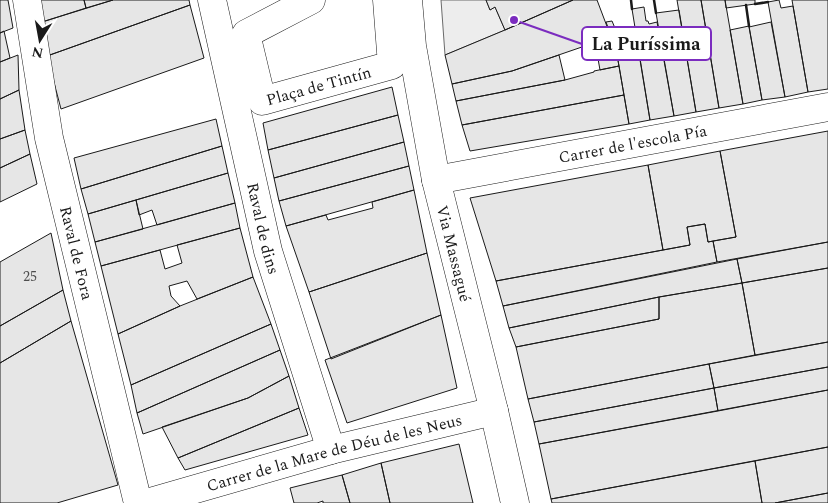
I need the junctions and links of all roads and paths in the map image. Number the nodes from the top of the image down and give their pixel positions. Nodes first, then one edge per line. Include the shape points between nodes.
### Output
1 (27, 0) edge
2 (212, 0) edge
3 (311, 0) edge
4 (387, 0) edge
5 (408, 0) edge
6 (828, 107) edge
7 (436, 180) junction
8 (494, 411) junction
9 (331, 450) junction
10 (138, 503) edge
11 (147, 503) edge
12 (515, 503) edge

1 - 10 street, Raval de Fora via 49,138
2 - 9 street, Raval de dins via 268,251
3 - 4 street, Plaça de Tintín via 246,34 262,101 392,65
5 - 7 street, Via Massagué via 412,46
6 - 7 street, Carrer de l'escola Pía
7 - 8 street, Via Massagué
8 - 9 street, Carrer de la Mare de Déu de les Neus
8 - 12 street, Via Massagué
9 - 11 street, Carrer de la Mare de Déu de les Neus

